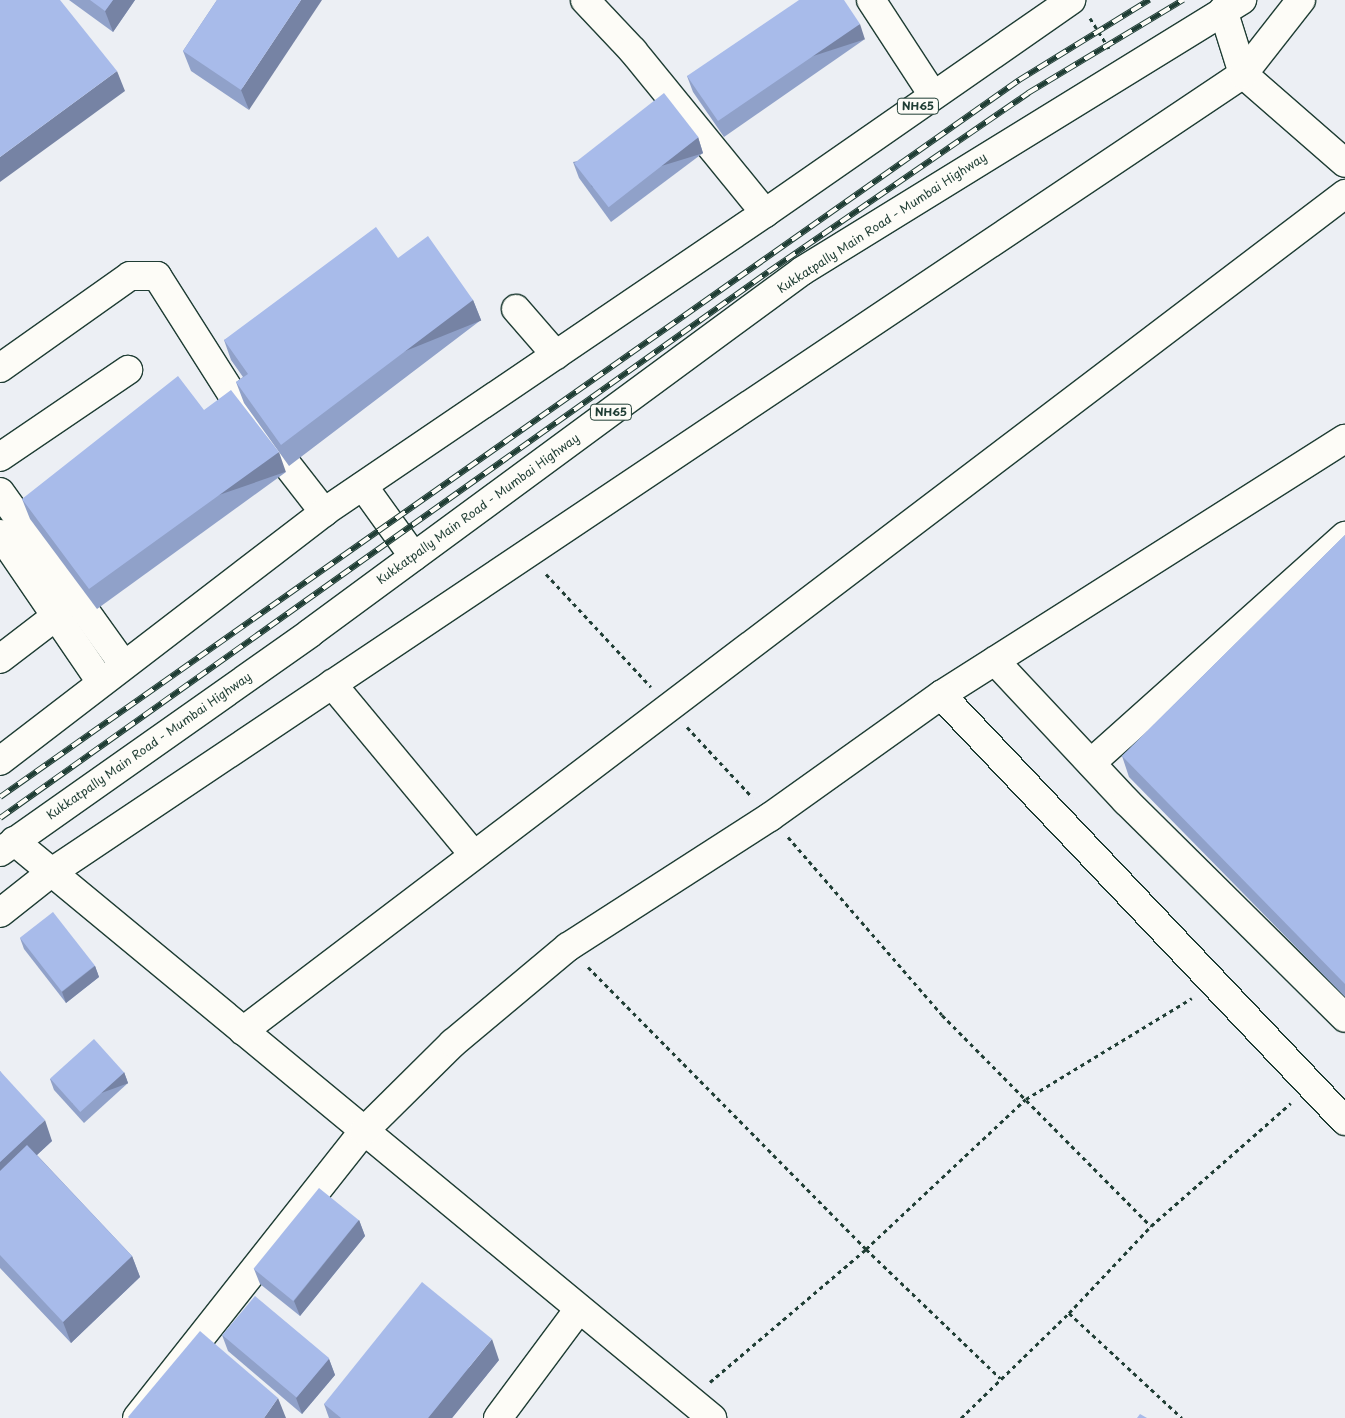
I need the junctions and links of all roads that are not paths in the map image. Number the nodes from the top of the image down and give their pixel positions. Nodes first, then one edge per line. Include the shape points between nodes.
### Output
1 (585, 0) edge
2 (871, 0) edge
3 (1301, 0) edge
4 (1070, 5) edge
5 (1232, 5) edge
6 (1243, 74) junction
7 (933, 95) junction
8 (1345, 163) edge
9 (1345, 194) edge
10 (766, 213) junction
11 (516, 309) dead end
12 (556, 355) junction
13 (0, 368) edge
14 (128, 370) dead end
15 (1345, 439) edge
16 (0, 457) edge
17 (363, 486) junction
18 (0, 492) edge
19 (324, 512) junction
20 (0, 534) edge
21 (1345, 536) edge
22 (414, 557) junction
23 (56, 616) junction
24 (0, 659) edge
25 (996, 661) junction
26 (124, 664) junction
27 (101, 682) junction
28 (332, 684) junction
29 (941, 695) junction
30 (0, 761) edge
31 (1091, 763) junction
32 (7, 846) edge
33 (474, 855) junction
34 (52, 872) junction
35 (0, 912) edge
36 (1345, 1018) edge
37 (243, 1031) junction
38 (1345, 1121) edge
39 (364, 1131) junction
40 (579, 1310) junction
41 (137, 1418) edge
42 (498, 1418) edge
43 (712, 1418) edge

1 - 10 main road via 633,51
2 - 7 main road
3 - 6 main road
4 - 7 main road, NH65
5 - 6 main road
5 - 22 main road, Kukkatpally Main Road - Mumbai Highway / NH65 via 802,271
6 - 8 main road
6 - 28 main road
7 - 10 main road, NH65
9 - 33 main road
10 - 12 main road, NH65
11 - 12 main road
12 - 17 main road, NH65
13 - 19 main road via 130,276 157,276 232,394
14 - 16 main road
15 - 25 main road
17 - 19 main road, NH65
17 - 22 main road
18 - 26 main road
19 - 26 main road, NH65
20 - 23 main road
21 - 31 main road
22 - 32 main road, Kukkatpally Main Road - Mumbai Highway / NH65
23 - 24 main road
23 - 27 main road
25 - 29 main road
25 - 31 main road
26 - 27 main road, NH65
27 - 30 main road, NH65
28 - 33 main road
28 - 34 main road
29 - 38 main road
29 - 39 main road via 770,817 568,947 453,1043
31 - 36 main road
32 - 34 main road
33 - 37 main road
34 - 35 main road
34 - 37 main road
37 - 39 main road
39 - 40 main road
39 - 41 main road
40 - 42 main road
40 - 43 main road

